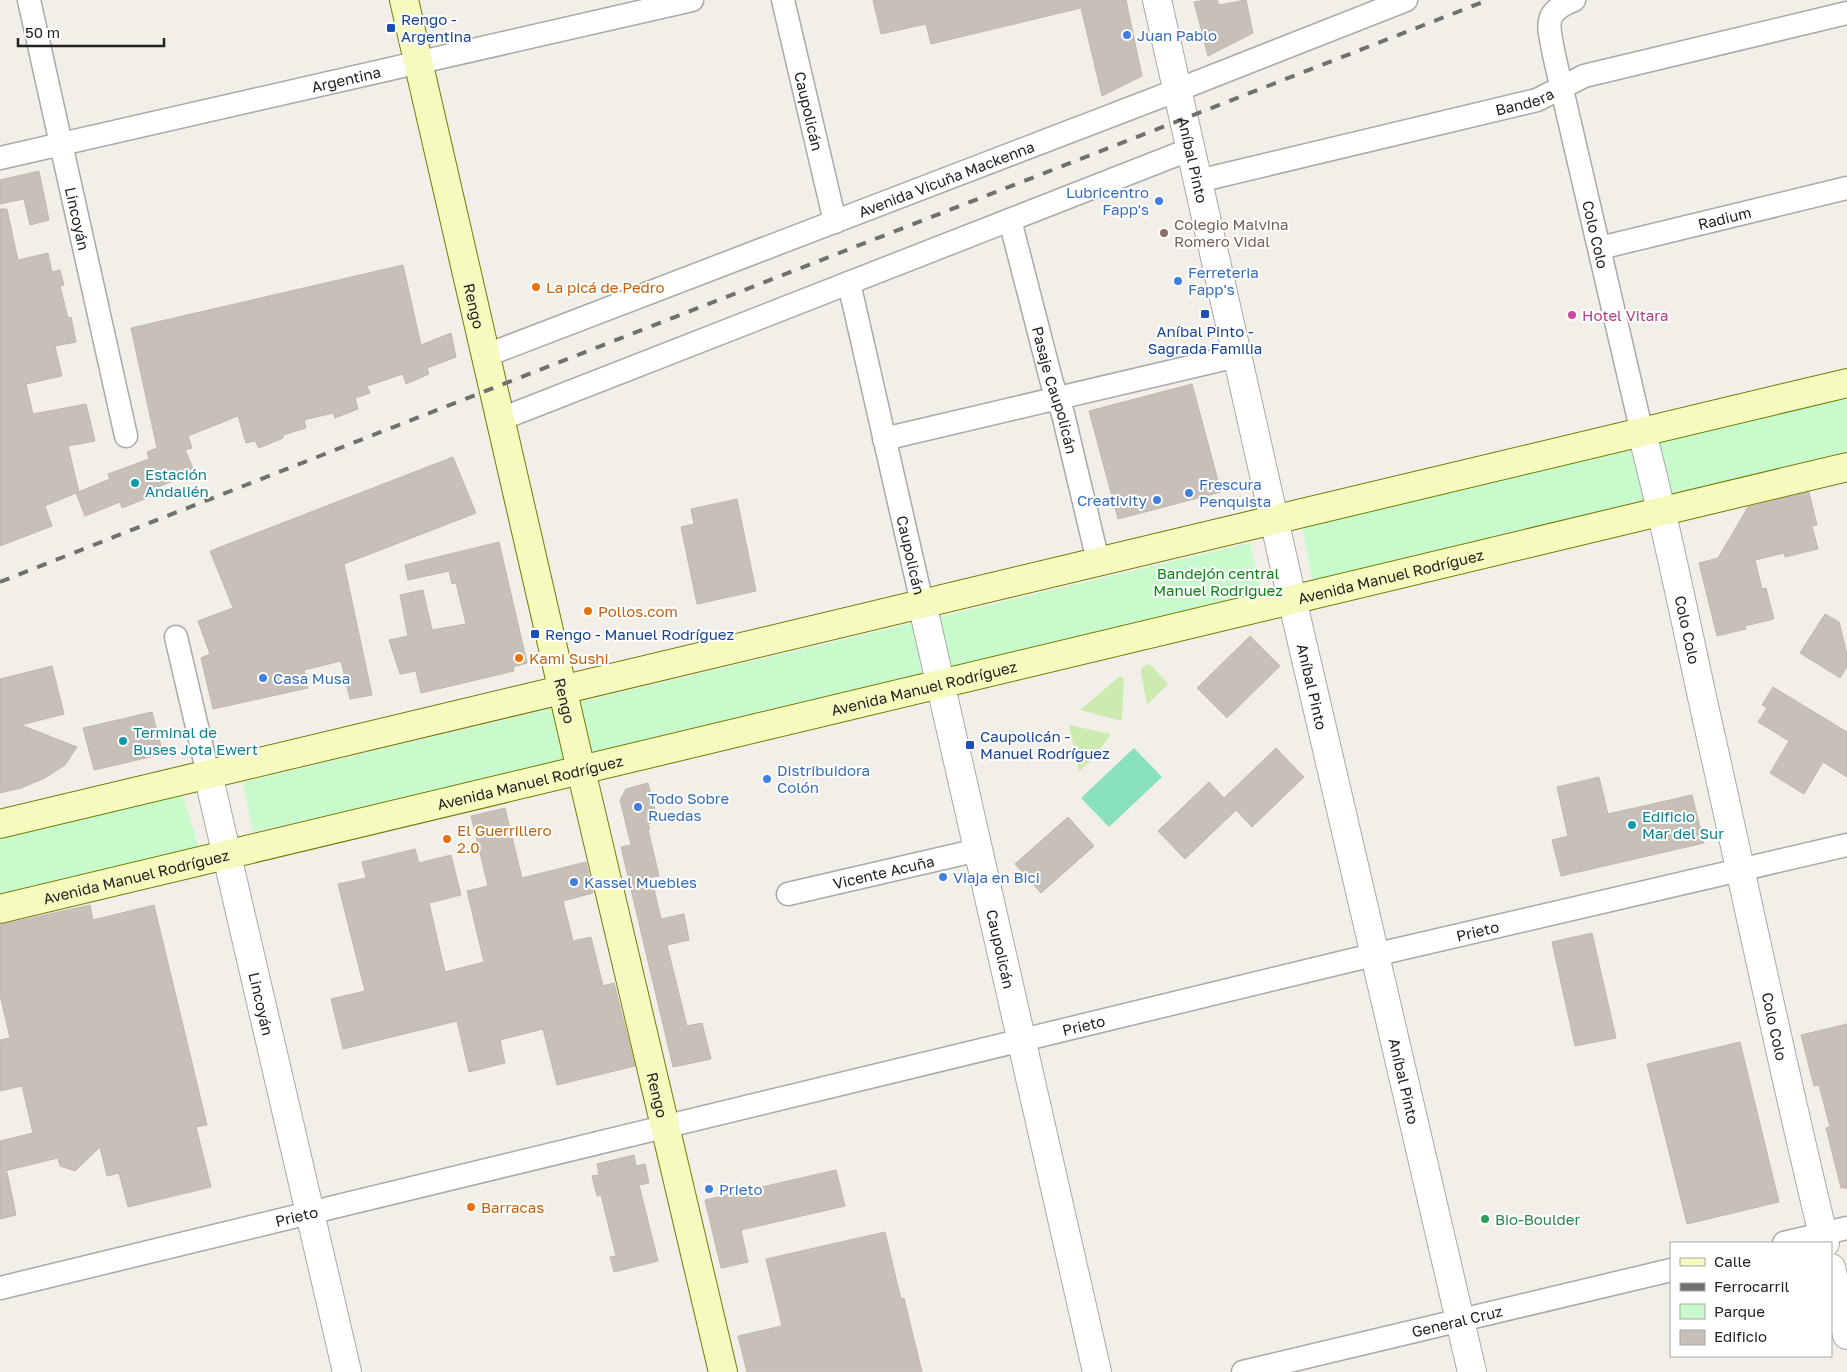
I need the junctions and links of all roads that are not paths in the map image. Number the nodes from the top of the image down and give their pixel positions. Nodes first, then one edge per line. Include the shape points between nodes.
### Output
1 (30, 0) edge
2 (404, 0) edge
3 (692, 0) edge
4 (783, 0) edge
5 (1158, 0) edge
6 (1406, 0) edge
7 (1574, 0) edge
8 (1847, 12) edge
9 (418, 63) junction
10 (1562, 87) junction
11 (1178, 90) junction
12 (62, 144) junction
13 (1191, 150) junction
14 (0, 158) edge
15 (1198, 181) junction
16 (1847, 188) edge
17 (1010, 220) junction
18 (835, 222) junction
19 (1600, 248) junction
20 (849, 283) junction
21 (487, 356) junction
22 (1238, 356) junction
23 (1847, 383) edge
24 (1058, 398) junction
25 (501, 418) junction
26 (1642, 432) junction
27 (126, 436) dead end
28 (884, 439) junction
29 (1847, 466) edge
30 (1661, 511) junction
31 (1274, 520) junction
32 (1098, 561) junction
33 (1292, 599) junction
34 (922, 603) junction
35 (176, 637) dead end
36 (940, 684) junction
37 (564, 689) junction
38 (582, 770) junction
39 (208, 774) junction
40 (0, 824) edge
41 (1847, 844) edge
42 (978, 850) junction
43 (226, 856) junction
44 (1741, 870) junction
45 (788, 894) dead end
46 (0, 909) edge
47 (1375, 955) junction
48 (1021, 1041) junction
49 (666, 1127) junction
50 (310, 1213) junction
51 (1831, 1235) edge
52 (1790, 1242) edge
53 (1670, 1270) edge
54 (1832, 1272) edge
55 (0, 1288) edge
56 (1460, 1320) junction
57 (1847, 1335) edge
58 (347, 1372) edge
59 (723, 1372) edge
60 (1097, 1372) edge
61 (1243, 1372) edge
62 (1472, 1372) edge

1 - 12 street, Lincoyán
2 - 9 main road, Rengo
3 - 9 street, Argentina
4 - 18 street, Caupolicán
5 - 11 street, Aníbal Pinto
6 - 11 street, Avenida Vicuña Mackenna
7 - 10 street, Colo Colo via 1561,5 1550,17
8 - 10 street, Bandera via 1584,76
9 - 12 street, Argentina
9 - 21 main road, Rengo
10 - 15 street, Bandera via 1537,100
10 - 19 street, Colo Colo
11 - 13 street, Aníbal Pinto
11 - 18 street, Avenida Vicuña Mackenna
12 - 14 street, Argentina
12 - 27 street, Lincoyán
13 - 15 street, Aníbal Pinto
13 - 17 street
15 - 22 street, Aníbal Pinto
16 - 19 street, Radium
17 - 20 street
17 - 24 street, Pasaje Caupolicán
18 - 21 street, Avenida Vicuña Mackenna
19 - 26 street, Colo Colo
20 - 25 street
20 - 28 street, Caupolicán
21 - 25 main road, Rengo
22 - 24 street
22 - 31 street, Aníbal Pinto
23 - 26 main road
24 - 28 street
24 - 32 street, Pasaje Caupolicán
25 - 37 main road, Rengo
26 - 30 street, Colo Colo
26 - 31 main road
28 - 34 street, Caupolicán
29 - 30 main road, Avenida Manuel Rodríguez
30 - 33 main road, Avenida Manuel Rodríguez
30 - 44 street, Colo Colo
31 - 32 main road
31 - 33 street, Aníbal Pinto
32 - 34 main road
33 - 36 main road, Avenida Manuel Rodríguez
33 - 47 street, Aníbal Pinto
34 - 36 street, Caupolicán
34 - 37 main road
35 - 39 street, Lincoyán
36 - 38 main road, Avenida Manuel Rodríguez
36 - 42 street, Caupolicán
37 - 38 main road, Rengo
37 - 39 main road
38 - 43 main road, Avenida Manuel Rodríguez
38 - 49 main road, Rengo
39 - 40 main road
39 - 43 street, Lincoyán
41 - 44 street, Prieto
42 - 45 street, Vicente Acuña
42 - 48 street, Caupolicán
43 - 46 main road, Avenida Manuel Rodríguez
43 - 50 street, Lincoyán
44 - 47 street, Prieto
44 - 51 street, Colo Colo via 1774,1026
47 - 48 street, Prieto
47 - 56 street, Aníbal Pinto
48 - 49 street, Prieto
48 - 60 street, Caupolicán
49 - 50 street, Prieto
49 - 59 main road, Rengo
50 - 55 street, Prieto
50 - 58 street, Lincoyán
51 - 52 street
53 - 56 street, General Cruz
54 - 57 street
56 - 61 street, General Cruz
56 - 62 street, Aníbal Pinto

